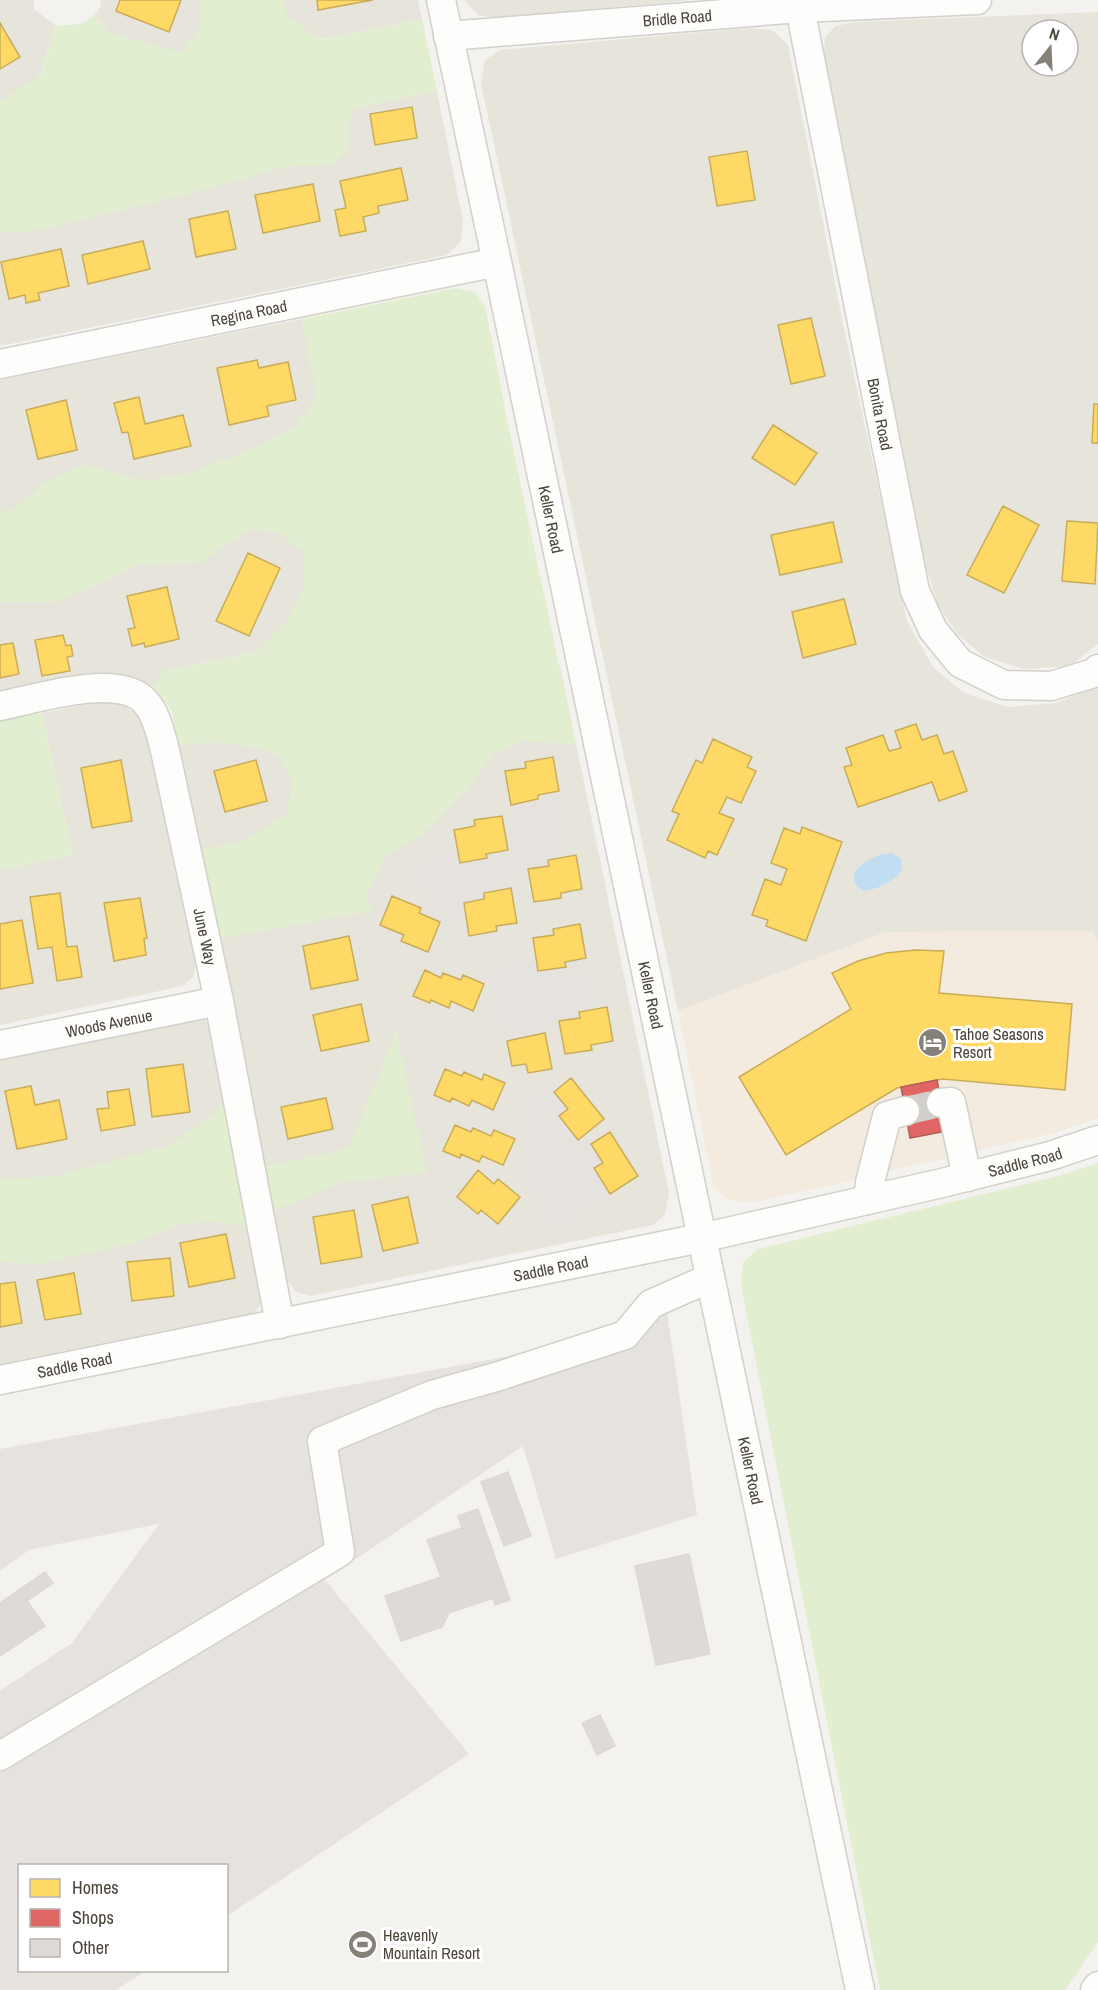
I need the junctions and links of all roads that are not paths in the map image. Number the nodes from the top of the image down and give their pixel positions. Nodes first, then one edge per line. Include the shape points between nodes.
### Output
1 (441, 0) edge
2 (977, 0) edge
3 (800, 8) junction
4 (448, 36) junction
5 (497, 262) junction
6 (0, 364) edge
7 (1098, 669) edge
8 (0, 706) edge
9 (219, 1001) junction
10 (0, 1045) edge
11 (941, 1103) dead end
12 (905, 1111) tunnel mouth
13 (1098, 1140) edge
14 (967, 1177) junction
15 (868, 1200) junction
16 (701, 1238) junction
17 (710, 1278) junction
18 (280, 1324) junction
19 (0, 1380) edge
20 (0, 1756) edge
21 (1098, 1986) edge
22 (860, 1990) edge
23 (1095, 1990) edge

1 - 4 street, Keller Road
2 - 3 street, Bridle Road
3 - 4 street, Bridle Road
3 - 7 street, Bonita Road via 915,591 933,630 960,663 1004,685 1051,686
4 - 5 street, Keller Road
5 - 6 street, Regina Road
5 - 16 street, Keller Road
8 - 9 street, June Way via 112,687 140,697 154,713
9 - 10 street, Woods Avenue
9 - 18 street, June Way
11 - 14 street via 951,1102
12 - 15 street via 887,1116
13 - 14 street, Saddle Road
14 - 15 street, Saddle Road
15 - 16 street, Saddle Road
16 - 17 street, Keller Road
16 - 18 street, Saddle Road
17 - 20 street via 651,1304 625,1335 432,1395 322,1441 340,1552
17 - 22 street, Keller Road
18 - 19 street, Saddle Road
21 - 23 street

